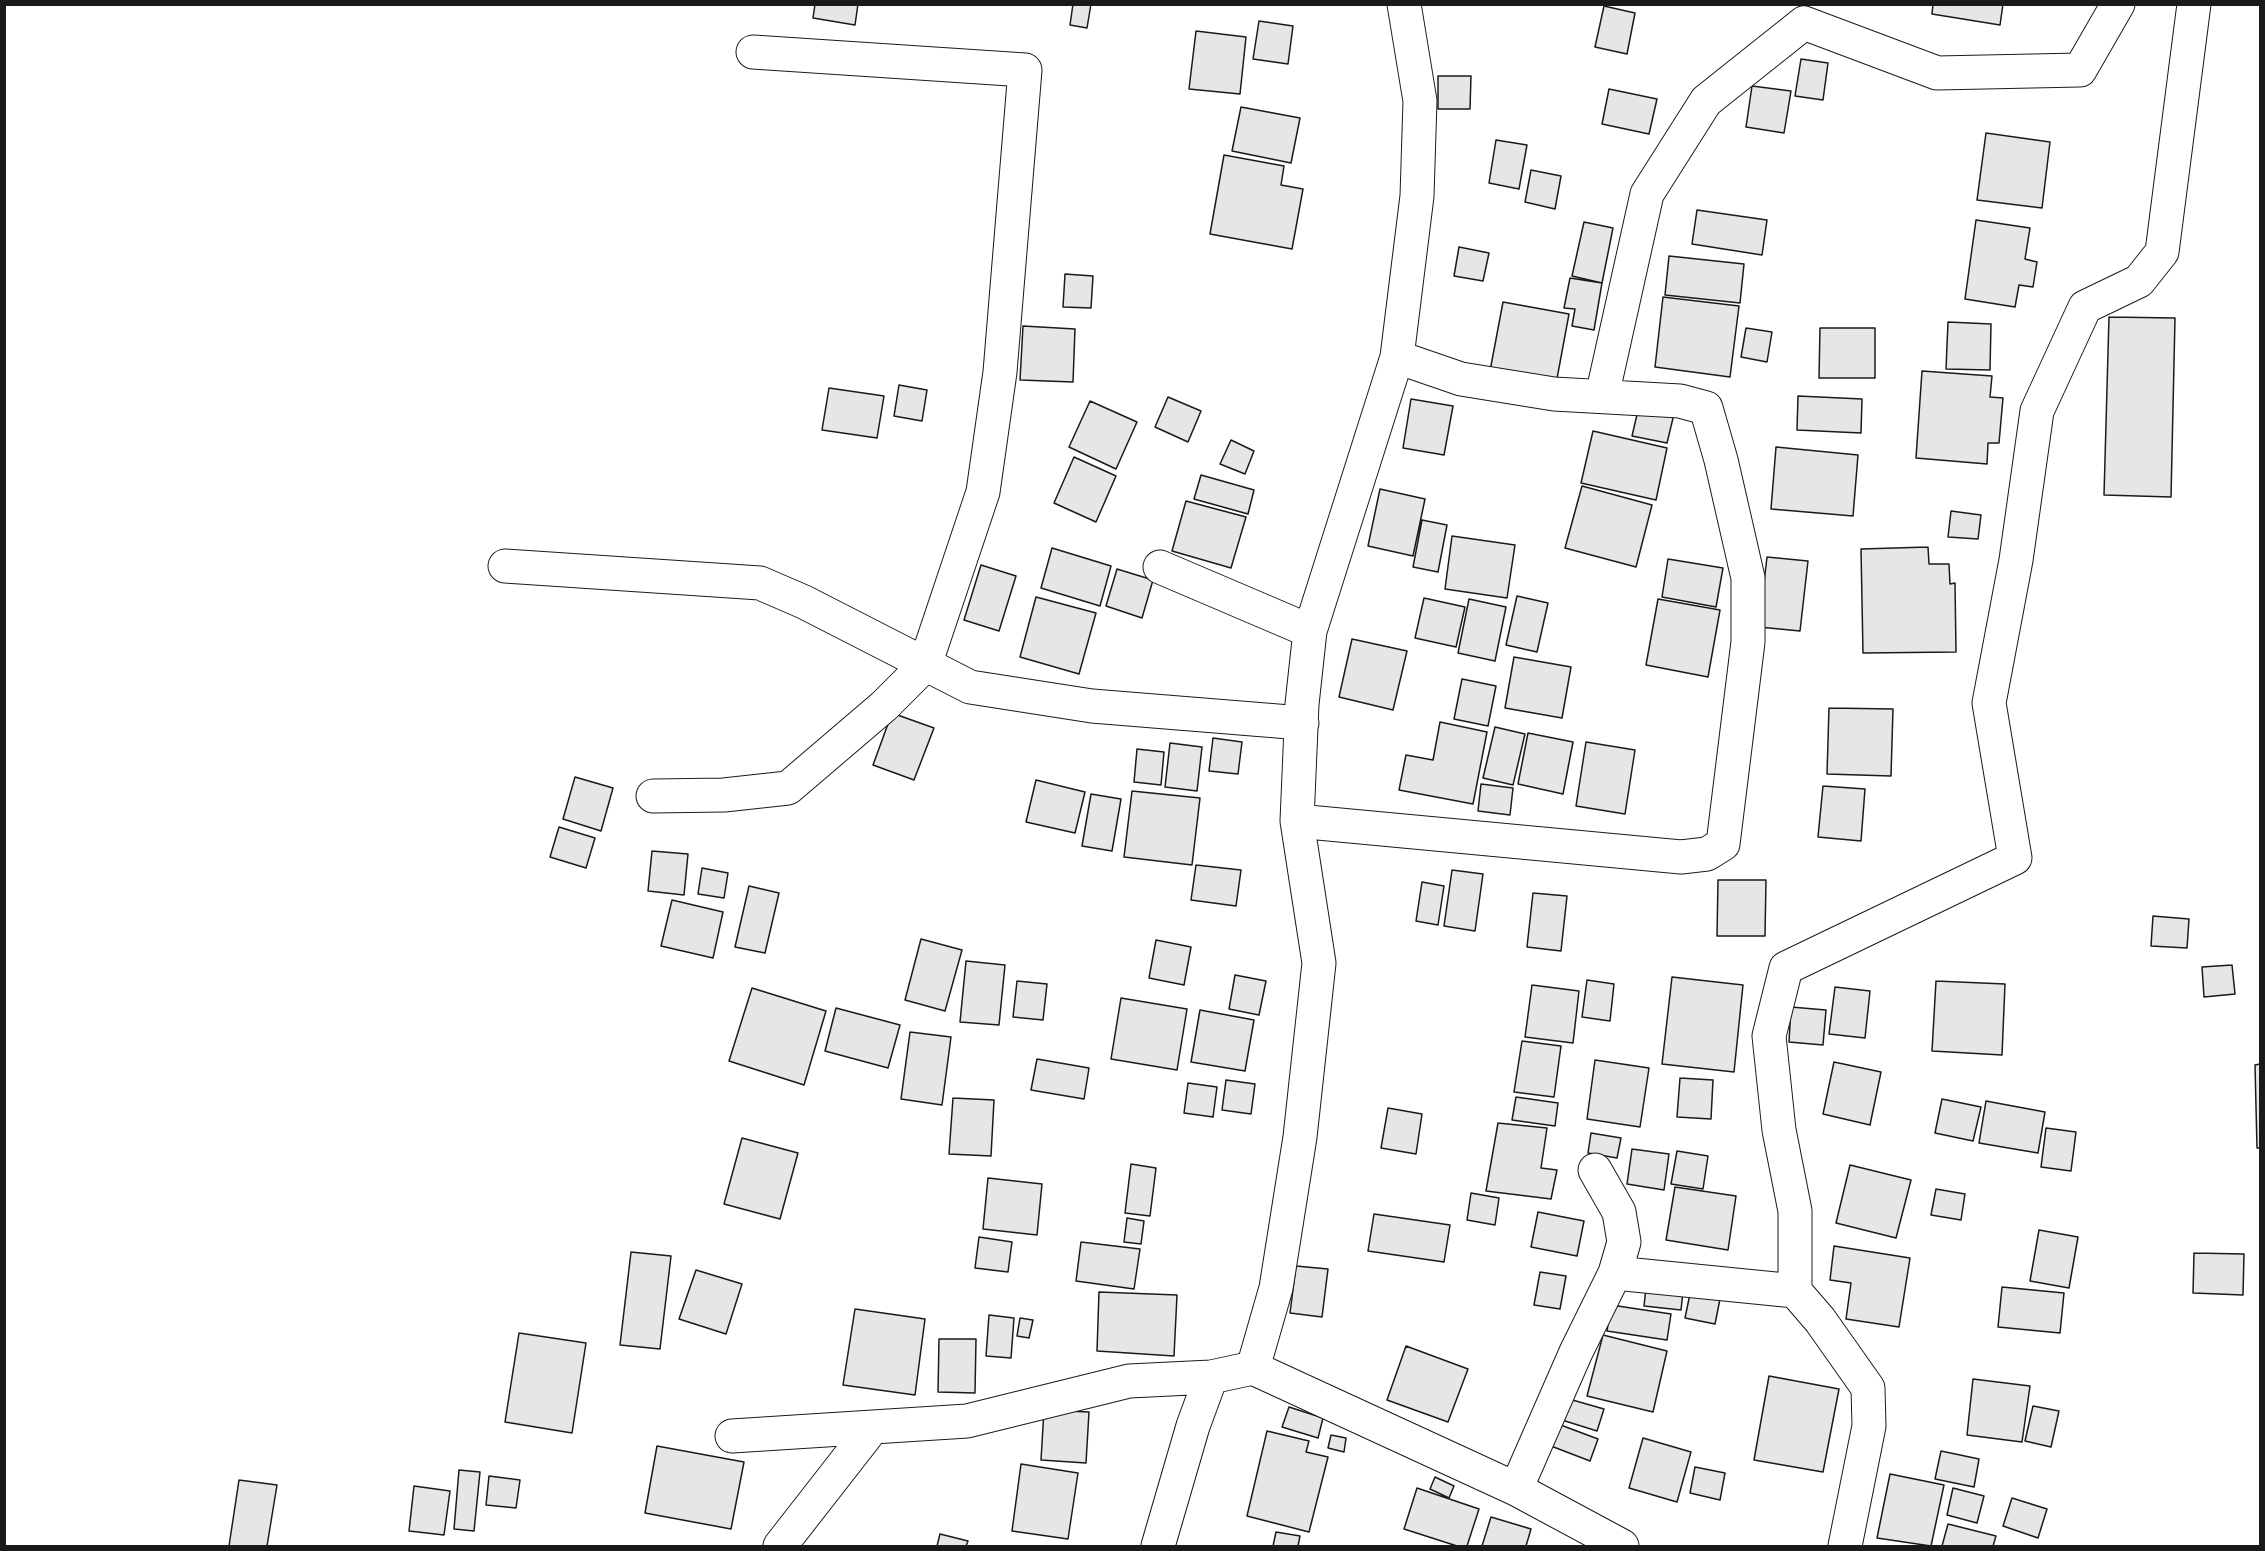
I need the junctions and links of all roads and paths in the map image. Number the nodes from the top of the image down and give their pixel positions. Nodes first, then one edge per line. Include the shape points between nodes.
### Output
1 (1404, 4) edge
2 (2118, 4) edge
3 (2194, 4) edge
4 (753, 52) dead end
5 (1397, 357) junction
6 (1602, 396) junction
7 (505, 566) dead end
8 (1160, 567) dead end
9 (1310, 632) junction
10 (925, 665) junction
11 (1302, 723) junction
12 (652, 796) dead end
13 (1297, 821) junction
14 (1595, 1170) dead end
15 (1615, 1274) junction
16 (1795, 1291) junction
17 (1253, 1368) junction
18 (1211, 1377) junction
19 (872, 1428) junction
20 (732, 1436) dead end
21 (1516, 1489) junction
22 (1601, 1542) edge
23 (780, 1546) edge
24 (1158, 1546) edge
25 (1845, 1546) edge

1 - 5 street via 1420,101 1417,196
2 - 6 street via 2080,70 1937,73 1804,23 1706,101 1647,194
3 - 16 street via 2162,252 2139,281 2085,307 2037,411 2016,560 1989,703 2015,858 1786,968 1769,1036 1779,1130 1795,1210
4 - 10 street via 1025,70 1000,372 983,492
5 - 6 street via 1461,379 1554,394
5 - 9 street
6 - 13 street via 1680,401 1706,408 1721,460 1748,578 1747,653 1723,844 1707,854 1681,857
7 - 10 street via 760,583
8 - 9 street
9 - 11 street
10 - 11 street via 970,687 1092,706
10 - 12 street via 884,706 788,788 724,795
11 - 13 street
13 - 17 street via 1319,963 1300,1137 1276,1288
14 - 15 street via 1619,1212 1624,1242
15 - 16 street
15 - 21 street
16 - 25 street via 1868,1388 1869,1426
17 - 18 street
17 - 21 street
18 - 19 street via 1129,1381 967,1421
18 - 24 street
19 - 20 street
19 - 23 street
21 - 22 street

